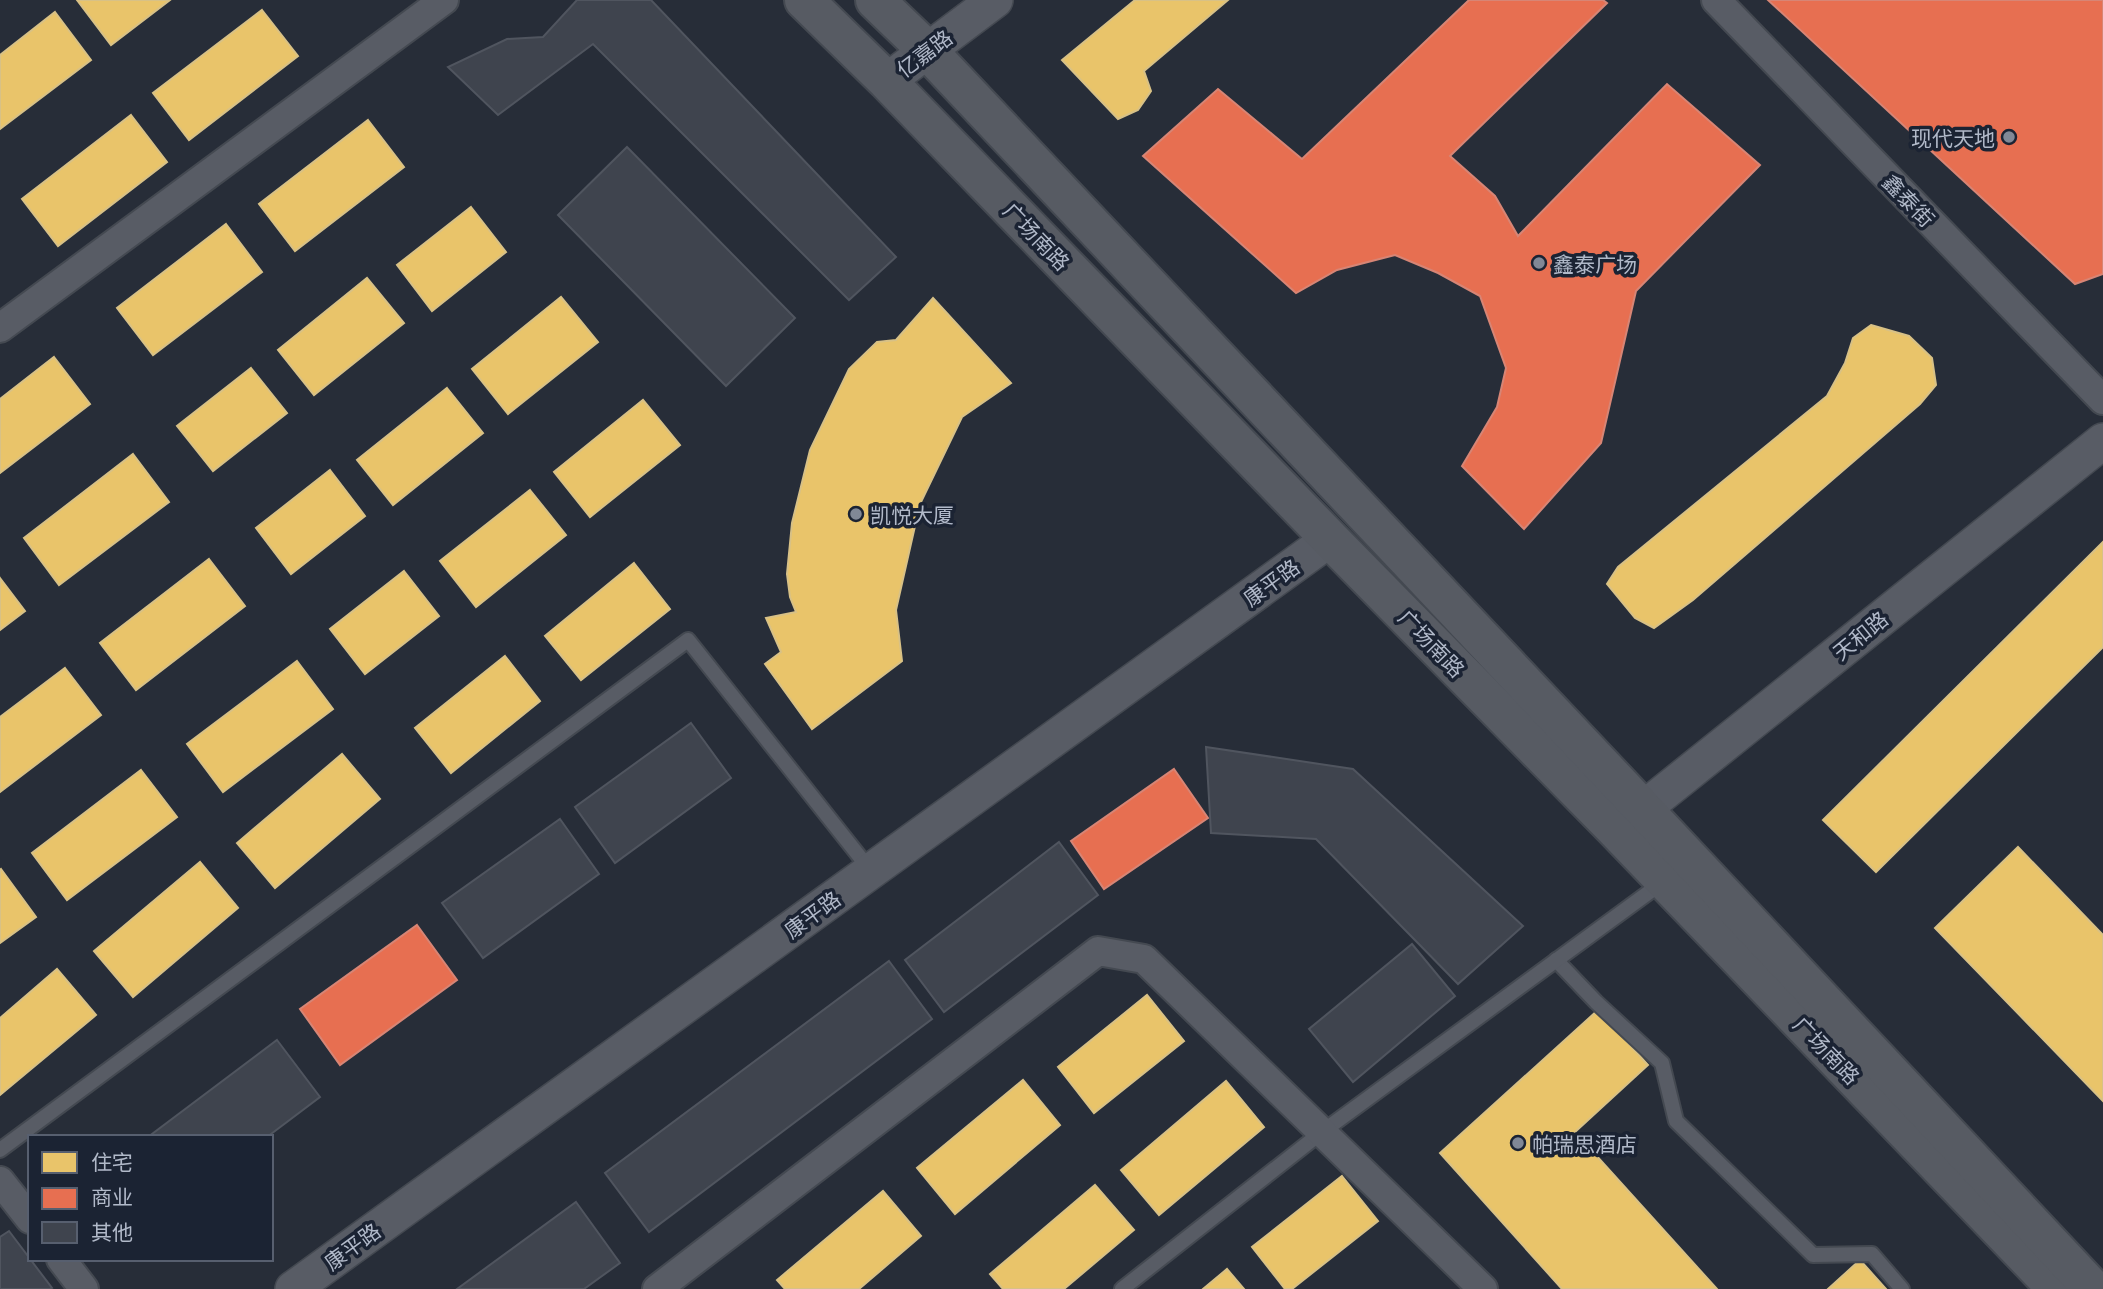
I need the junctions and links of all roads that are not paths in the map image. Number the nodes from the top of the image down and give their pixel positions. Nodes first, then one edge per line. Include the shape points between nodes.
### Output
1 (444, 0) edge
2 (804, 0) edge
3 (876, 0) edge
4 (995, 0) edge
5 (1716, 0) edge
6 (927, 50) junction
7 (887, 81) junction
8 (0, 328) edge
9 (2103, 400) edge
10 (2103, 441) edge
11 (1331, 539) junction
12 (1630, 819) junction
13 (871, 871) junction
14 (1664, 881) junction
15 (1556, 960) junction
16 (1322, 1132) junction
17 (0, 1150) edge
18 (0, 1181) edge
19 (28, 1216) edge
20 (63, 1261) edge
21 (2046, 1285) edge
22 (84, 1289) edge
23 (293, 1289) edge
24 (657, 1289) edge
25 (1122, 1289) edge
26 (1483, 1289) edge
27 (1902, 1289) edge
28 (2093, 1289) edge

1 - 8 street
2 - 7 main road, 广场南路
3 - 6 main road, 广场南路
4 - 6 street, 亿嘉路
5 - 9 street, 鑫泰街
6 - 7 street, 亿嘉路
6 - 12 main road, 广场南路
7 - 11 main road, 广场南路
10 - 12 street, 天和路
11 - 12 main road, 广场南路
11 - 13 street, 康平路
12 - 14 main road, 广场南路
12 - 28 main road, 广场南路
13 - 17 lane via 688,640
13 - 23 street, 康平路
14 - 15 lane
14 - 21 main road, 广场南路
15 - 16 lane
15 - 27 lane via 1662,1063 1676,1121 1813,1255 1871,1254
16 - 24 street via 1144,959 1098,951
16 - 25 lane
16 - 26 street
18 - 19 street
20 - 22 street

